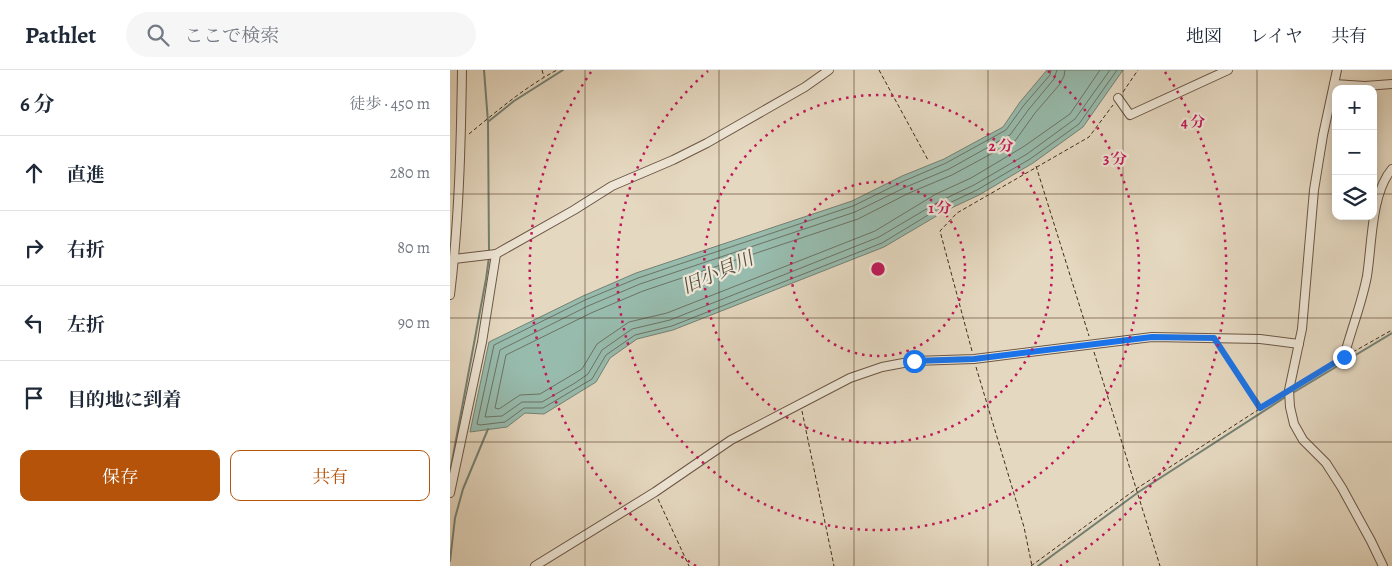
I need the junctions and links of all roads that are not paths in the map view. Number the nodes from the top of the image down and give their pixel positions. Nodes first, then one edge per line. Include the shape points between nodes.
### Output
1 (462, 70) edge
2 (829, 70) edge
3 (1228, 70) edge
4 (1337, 70) edge
5 (1334, 84) junction
6 (1392, 84) edge
7 (1118, 98) road end
8 (1392, 169) edge
9 (496, 254) junction
10 (454, 259) junction
11 (450, 295) edge
12 (1299, 344) junction
13 (1344, 357) road end
14 (450, 493) edge
15 (535, 566) edge
16 (1383, 566) edge

1 - 10 street
2 - 9 street via 805,88 707,143 612,186
3 - 7 street via 1130,115
4 - 5 street
5 - 6 street
5 - 12 street via 1314,190
8 - 13 street via 1384,179 1372,222 1366,276
9 - 10 street
9 - 14 street via 482,342
10 - 11 street
12 - 15 street via 1260,339 1152,337 882,367 850,378 720,446 655,492
12 - 16 street via 1289,390 1294,424 1342,488

